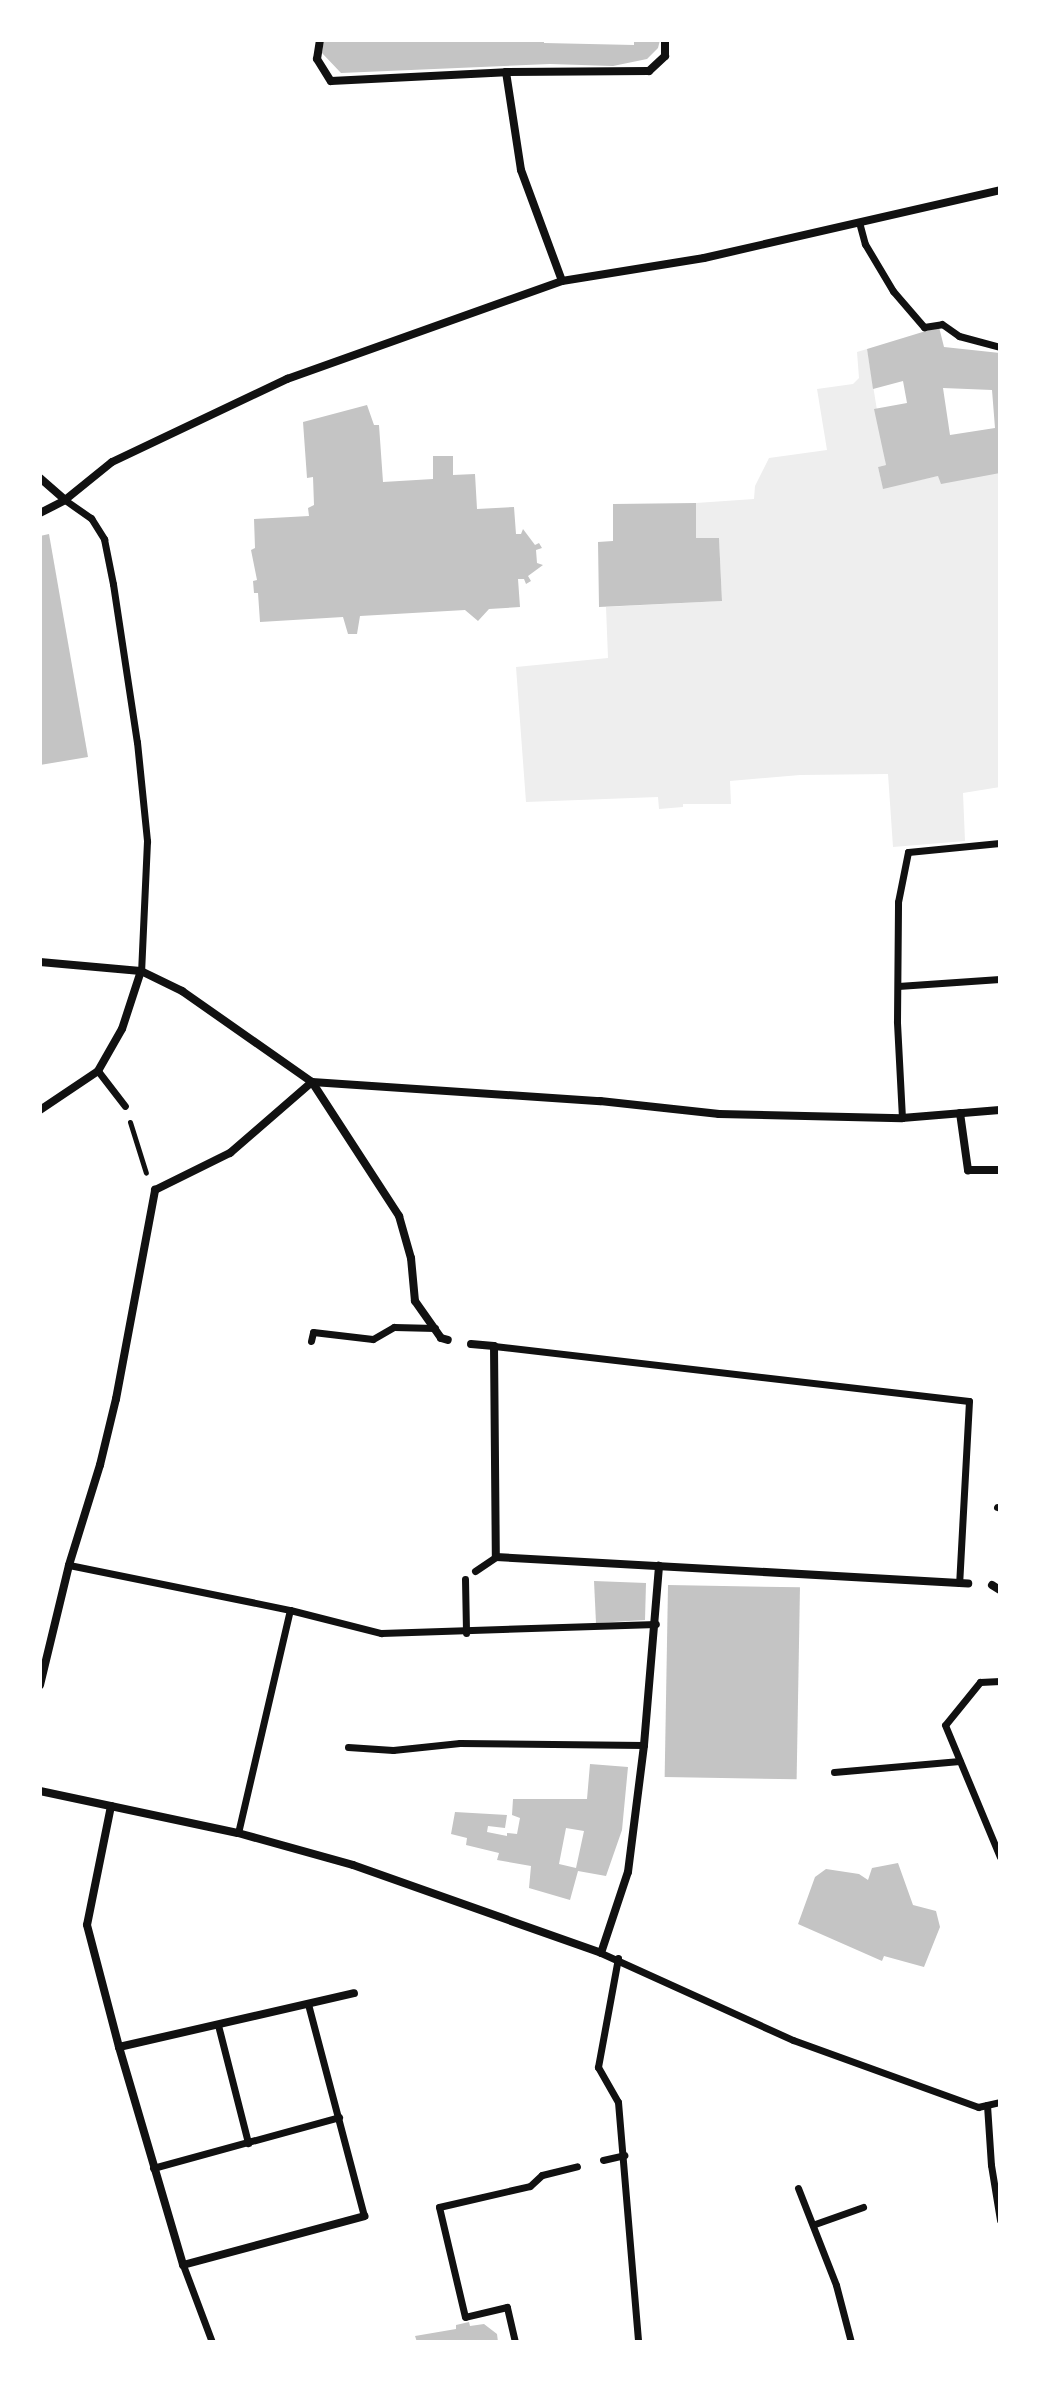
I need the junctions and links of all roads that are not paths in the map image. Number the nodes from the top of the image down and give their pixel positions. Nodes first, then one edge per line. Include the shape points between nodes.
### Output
1 (320, 40) edge
2 (665, 40) edge
3 (506, 72) junction
4 (1000, 190) edge
5 (859, 222) junction
6 (562, 281) junction
7 (1000, 347) edge
8 (40, 478) edge
9 (65, 500) junction
10 (40, 513) edge
11 (1000, 843) edge
12 (40, 962) edge
13 (141, 971) junction
14 (1000, 979) edge
15 (898, 986) junction
16 (98, 1071) junction
17 (312, 1082) junction
18 (125, 1106) road end
19 (40, 1110) edge
20 (1000, 1110) edge
21 (960, 1113) junction
22 (902, 1118) junction
23 (1000, 1170) edge
24 (435, 1328) junction
25 (448, 1340) dead end
26 (311, 1341) dead end
27 (471, 1344) dead end
28 (494, 1346) junction
29 (963, 1505) junction
30 (973, 1506) dead end
31 (496, 1557) junction
32 (69, 1565) junction
33 (659, 1566) junction
34 (475, 1571) dead end
35 (465, 1579) dead end
36 (963, 1583) joint
37 (290, 1610) junction
38 (656, 1624) junction
39 (466, 1633) junction
40 (1000, 1681) edge
41 (40, 1685) edge
42 (644, 1745) junction
43 (348, 1747) dead end
44 (960, 1761) junction
45 (834, 1772) dead end
46 (40, 1791) edge
47 (111, 1806) junction
48 (238, 1833) junction
49 (1000, 1857) edge
50 (601, 1953) junction
51 (618, 1958) junction
52 (354, 1993) dead end
53 (308, 2004) junction
54 (218, 2025) junction
55 (119, 2047) junction
56 (1000, 2102) edge
57 (987, 2105) junction
58 (339, 2117) junction
59 (248, 2143) junction
60 (624, 2155) junction
61 (603, 2160) dead end
62 (577, 2166) dead end
63 (153, 2168) junction
64 (798, 2188) dead end
65 (863, 2207) dead end
66 (999, 2208) edge
67 (364, 2216) joint
68 (1000, 2220) edge
69 (815, 2224) junction
70 (183, 2265) junction
71 (212, 2342) edge
72 (515, 2342) edge
73 (638, 2342) edge
74 (851, 2342) edge

1 - 3 street via 317,59 331,81
2 - 3 street via 665,56 649,71
3 - 6 street via 521,170
4 - 5 street
5 - 6 street via 704,258
5 - 7 street via 865,244 893,291 924,327 942,324 959,336
6 - 9 street via 287,379 112,462
8 - 9 street
9 - 10 street
9 - 13 street via 91,518 104,539 113,584 145,812
11 - 15 street via 908,852 898,902
12 - 13 street
13 - 16 street via 122,1029
13 - 17 street via 182,991
14 - 15 street
15 - 22 street
16 - 18 street
16 - 19 street
17 - 22 street via 719,1114
17 - 24 street via 399,1216 411,1258 415,1301
17 - 32 street via 230,1153 155,1190 116,1399
20 - 21 street
21 - 22 street
21 - 23 street via 968,1170
24 - 25 street
24 - 26 street via 394,1327 373,1339 313,1332
27 - 28 street
28 - 29 street via 969,1401
28 - 31 street
29 - 30 street
29 - 36 street
31 - 33 street
31 - 34 street
32 - 37 street
32 - 41 street
33 - 36 street
33 - 38 street
35 - 39 street
37 - 39 street via 381,1633
37 - 48 street
38 - 39 street
38 - 42 street
40 - 44 street via 980,1682 945,1725
42 - 43 street
42 - 50 street via 628,1872
44 - 45 street
44 - 49 street
46 - 47 street
47 - 48 street
47 - 55 street via 87,1925
48 - 50 street via 353,1865
50 - 51 street
51 - 57 street via 793,2040 978,2107
51 - 60 street via 598,2067 618,2102
52 - 53 street
53 - 54 street
53 - 58 street
54 - 55 street
54 - 59 street
55 - 63 street
56 - 57 street
57 - 66 street
58 - 59 street
58 - 67 street
59 - 63 street
60 - 61 street
60 - 73 street
62 - 72 street via 542,2175 530,2186 439,2207 465,2317 507,2307
63 - 70 street
64 - 69 street
65 - 69 street
66 - 68 street
67 - 70 street
69 - 74 street
70 - 71 street

